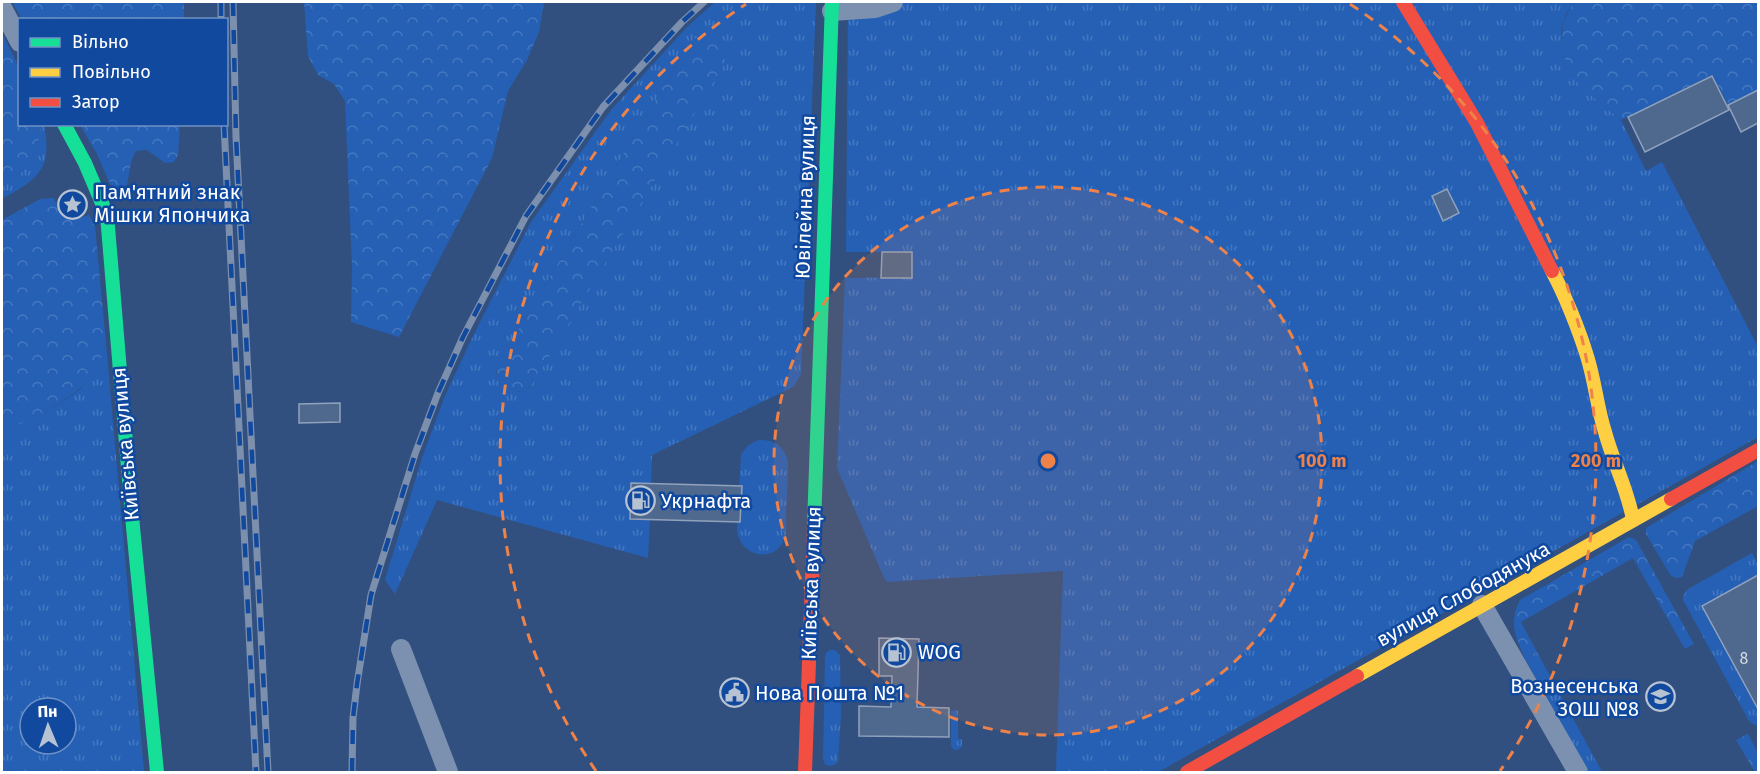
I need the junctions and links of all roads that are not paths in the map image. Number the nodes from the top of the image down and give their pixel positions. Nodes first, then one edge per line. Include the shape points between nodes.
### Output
1 (893, 2) edge
2 (1403, 2) edge
3 (832, 6) edge
4 (2, 8) edge
5 (18, 38) edge
6 (65, 126) edge
7 (818, 394) joint
8 (1758, 450) edge
9 (1633, 520) junction
10 (1482, 605) junction
11 (401, 649) dead end
12 (157, 772) edge
13 (448, 772) edge
14 (805, 772) edge
15 (1187, 772) edge
16 (1578, 772) edge

1 - 3 street via 875,8
2 - 9 street via 1469,107 1558,282 1587,355 1599,413
3 - 7 street, Ювілейна вулиця
4 - 5 street
6 - 12 street, Київська вулиця via 106,215
7 - 14 street, Київська вулиця
8 - 9 street, вулиця Слободянука
9 - 10 street, вулиця Слободянука
10 - 15 street, вулиця Слободянука
10 - 16 street
11 - 13 street

